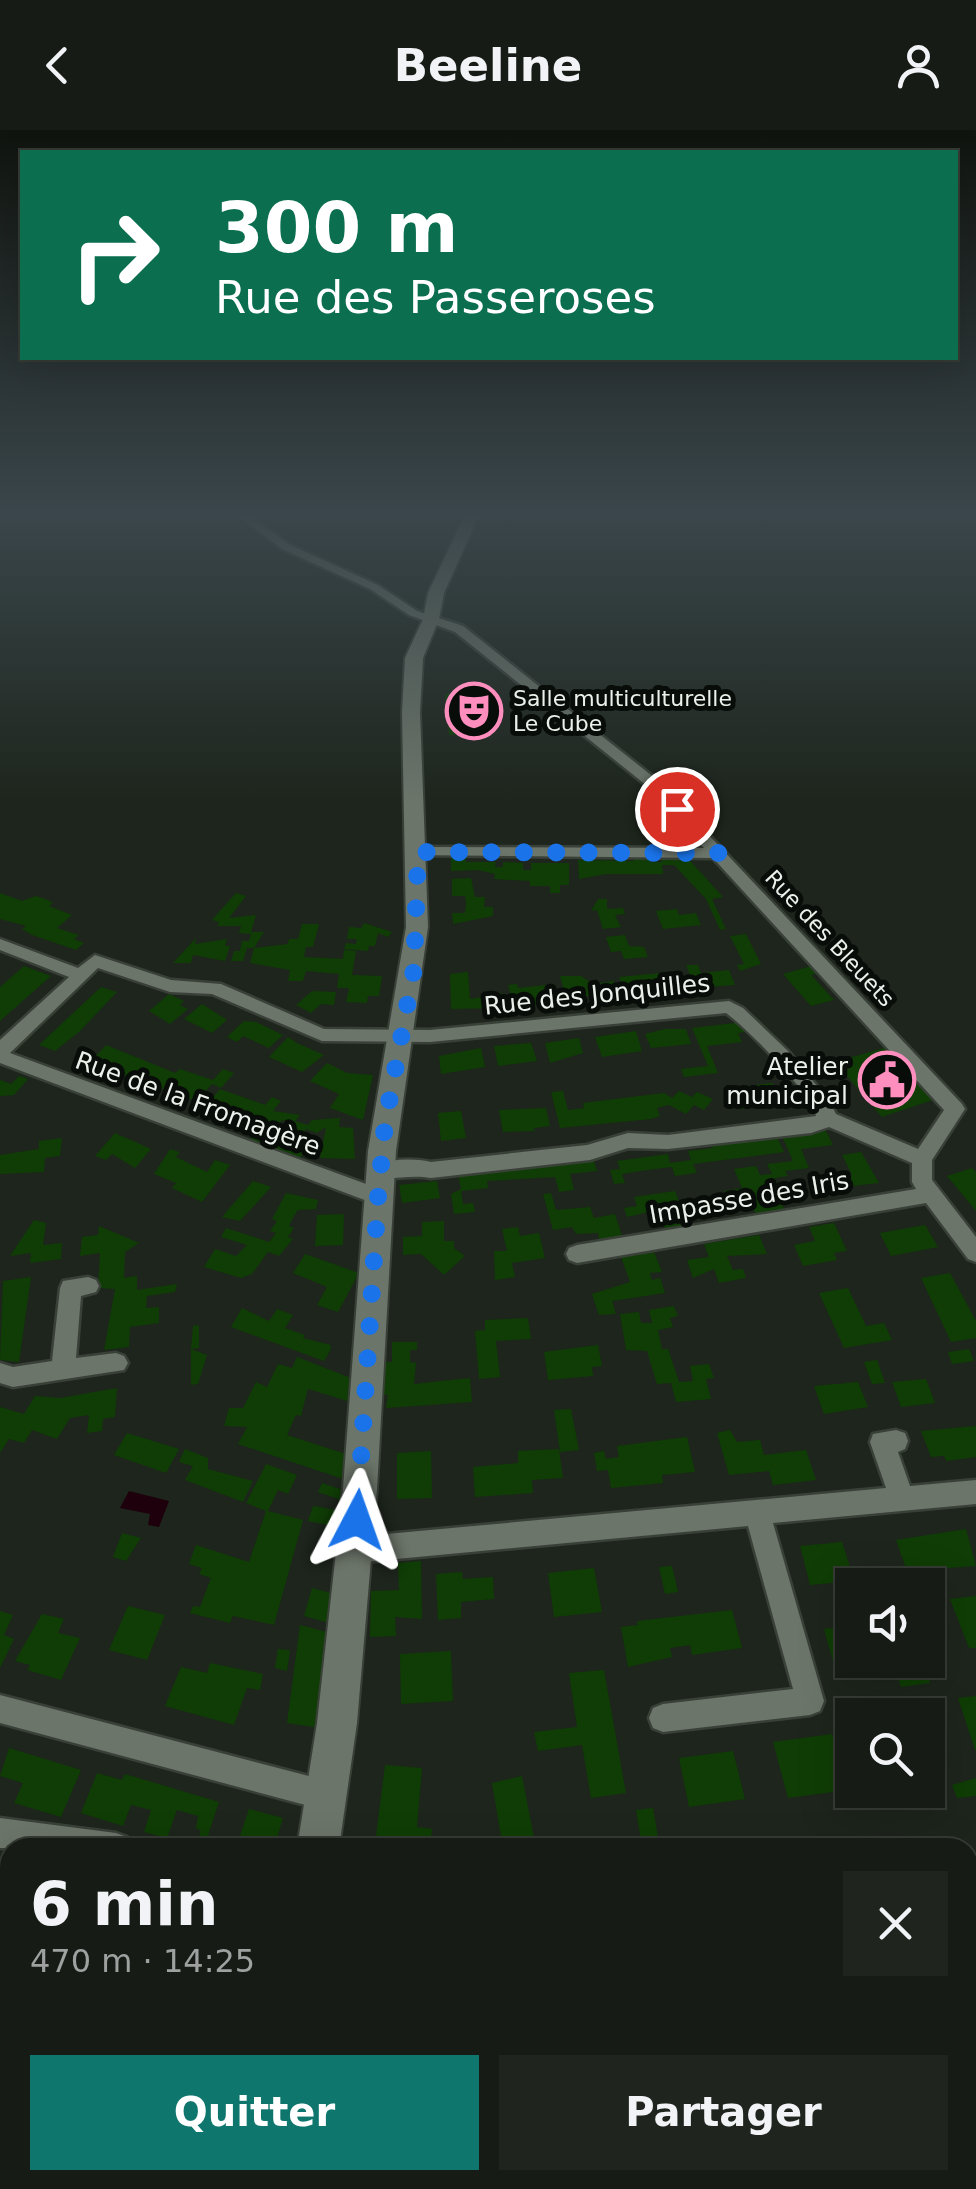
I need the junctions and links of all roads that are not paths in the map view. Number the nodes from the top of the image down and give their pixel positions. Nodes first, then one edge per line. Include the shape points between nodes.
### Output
1 (415, 611) edge
2 (433, 611) edge
3 (431, 619) junction
4 (418, 852) junction
5 (720, 853) junction
6 (0, 944) edge
7 (81, 975) junction
8 (402, 1036) junction
9 (0, 1053) edge
10 (955, 1109) junction
11 (976, 1116) edge
12 (827, 1118) junction
13 (922, 1159) junction
14 (379, 1184) junction
15 (931, 1194) junction
16 (976, 1253) edge
17 (577, 1254) dead end
18 (88, 1286) dead end
19 (116, 1363) dead end
20 (63, 1370) junction
21 (0, 1374) edge
22 (896, 1441) dead end
23 (976, 1492) edge
24 (902, 1499) junction
25 (758, 1514) junction
26 (354, 1550) junction
27 (0, 1709) edge
28 (663, 1718) dead end
29 (324, 1796) junction
30 (0, 1833) edge
31 (39, 1838) edge
32 (319, 1838) edge

1 - 3 street, Rue des Bleuets
2 - 3 street
3 - 4 street via 418,641 412,679
3 - 5 street, Rue des Bleuets via 459,629 651,782
4 - 5 street
4 - 8 street via 415,955
5 - 10 street, Rue des Bleuets
6 - 7 street
7 - 8 street, Rue des Jonquilles via 96,961 170,986 215,988 322,1034
7 - 9 street
8 - 12 street, Rue des Jonquilles via 729,1006 791,1064
8 - 14 street
9 - 14 street, Rue de la Fromagère
10 - 11 street
10 - 13 street
12 - 13 street
12 - 14 street via 811,1126 668,1142 648,1138
13 - 15 street via 919,1174
14 - 26 street
15 - 16 street
15 - 17 street, Impasse des Iris
18 - 20 street via 71,1288
19 - 20 street
20 - 21 street
22 - 24 street via 882,1442
23 - 24 street
24 - 25 street
25 - 26 street
25 - 28 street via 810,1701
26 - 29 street
27 - 29 street
29 - 32 street
30 - 31 street

